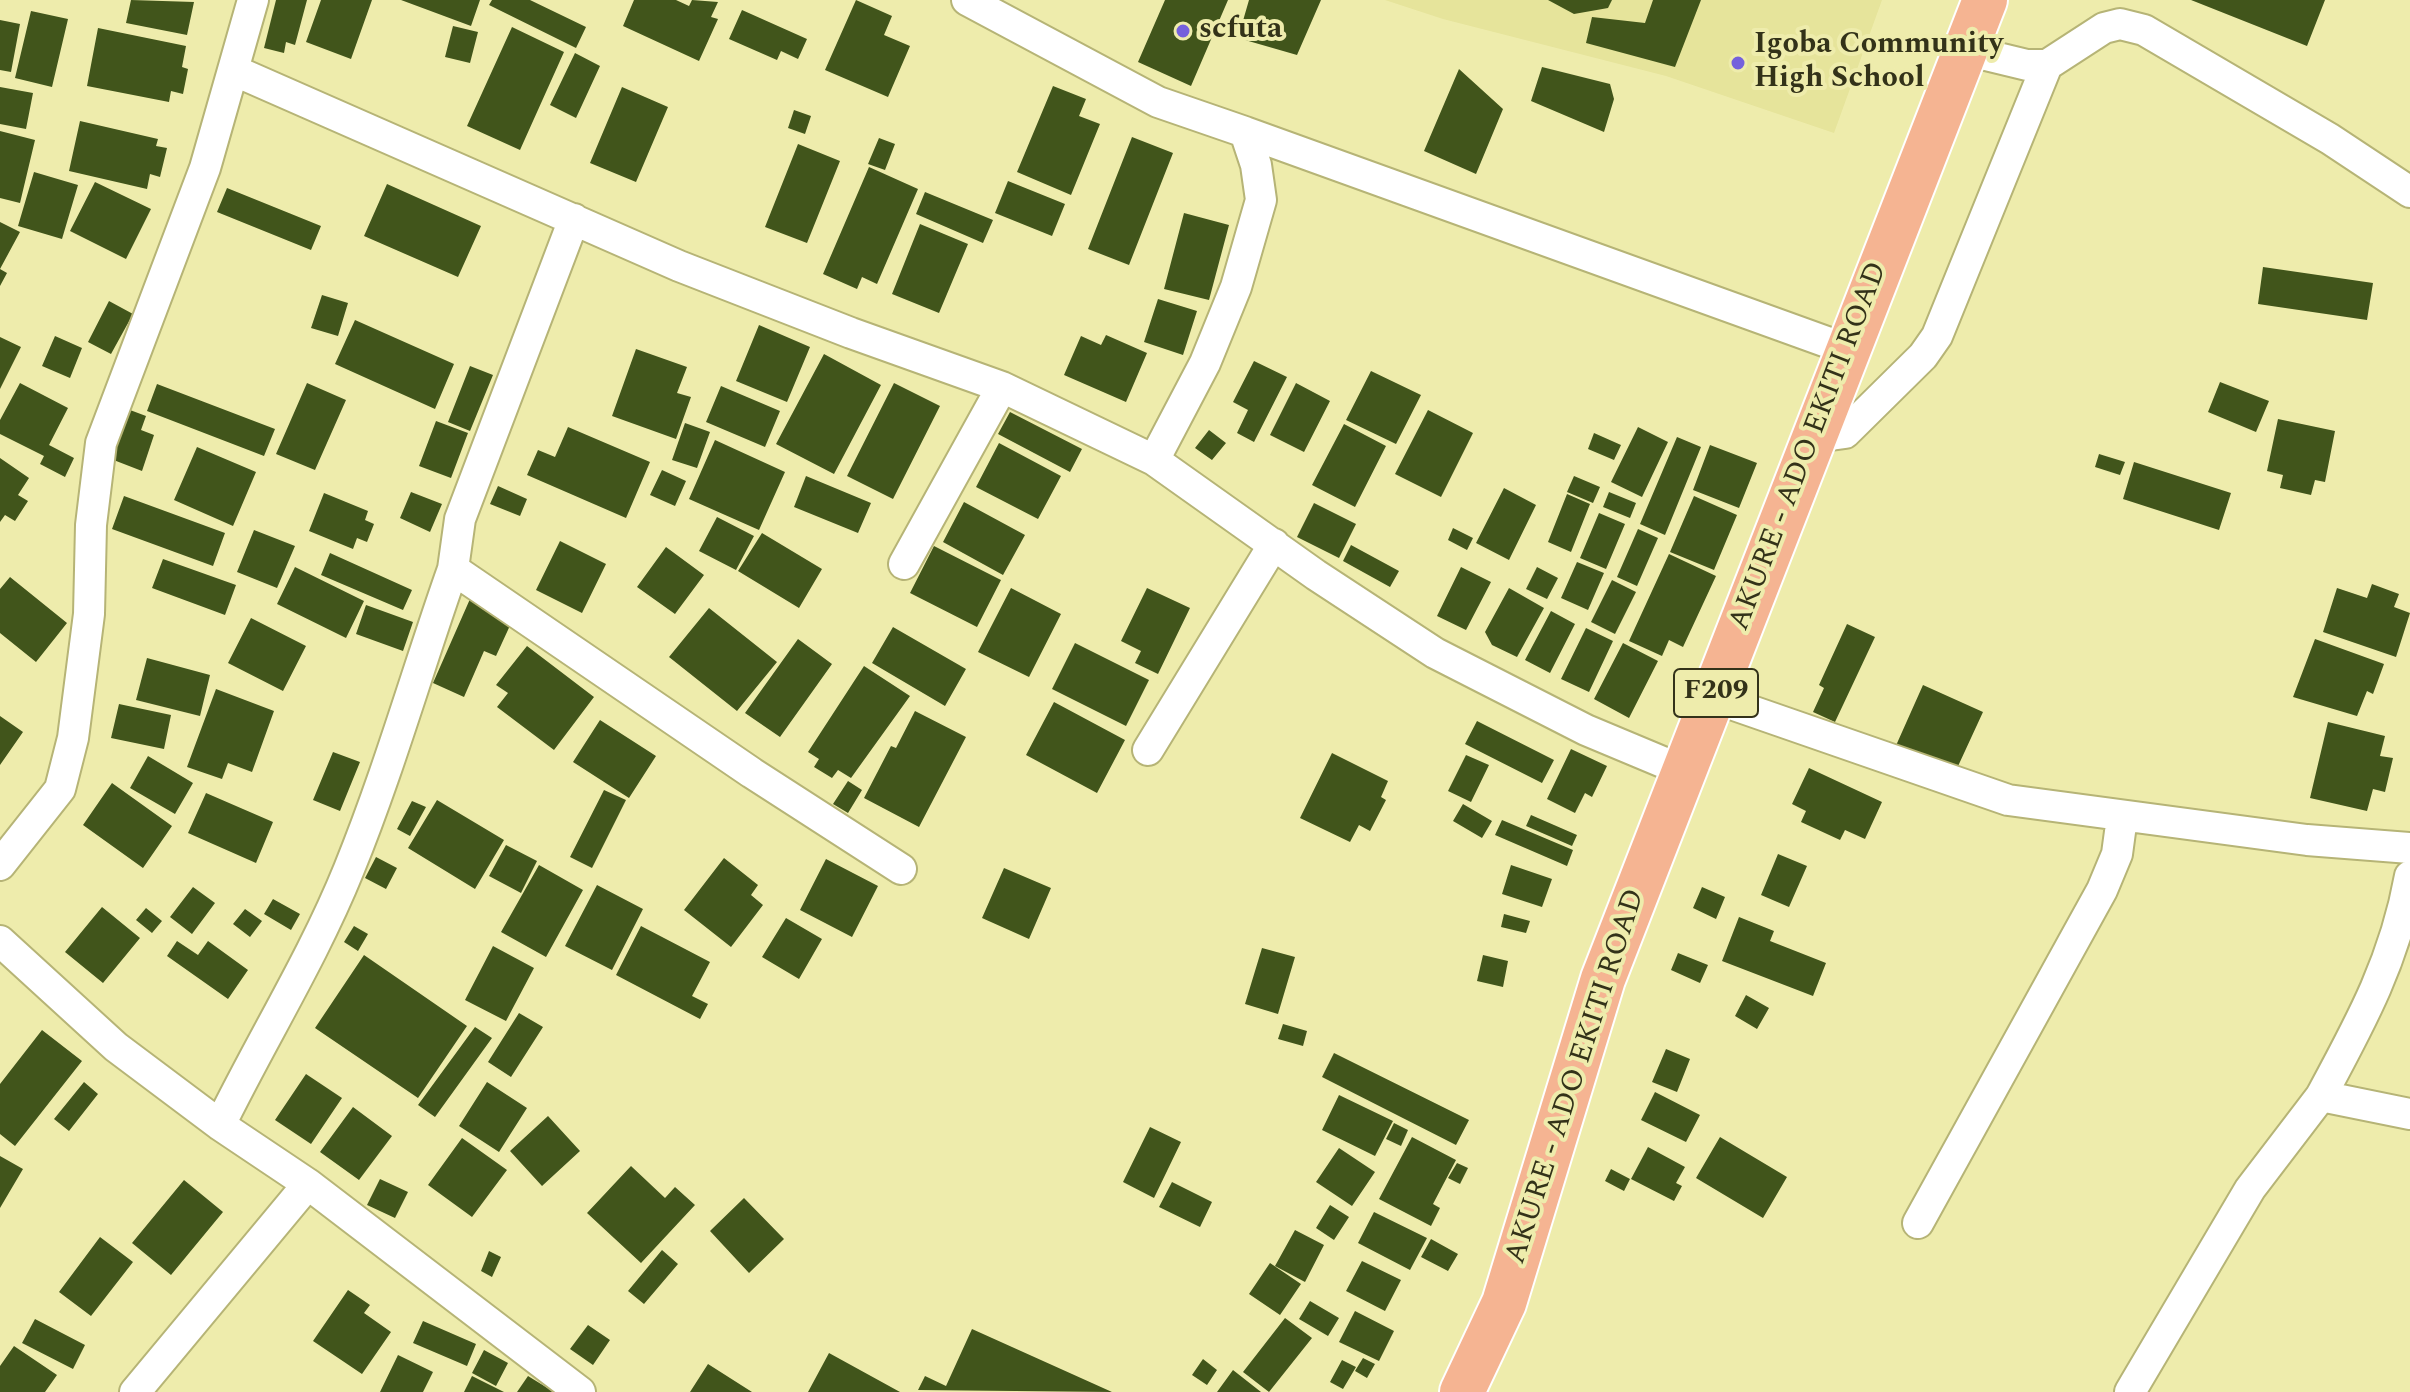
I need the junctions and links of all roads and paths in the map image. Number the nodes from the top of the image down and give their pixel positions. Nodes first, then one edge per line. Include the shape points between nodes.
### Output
1 (253, 0) edge
2 (967, 0) edge
3 (1985, 0) edge
4 (1965, 50) junction
5 (2047, 65) junction
6 (233, 70) junction
7 (1245, 132) junction
8 (2410, 192) edge
9 (574, 219) junction
10 (1849, 350) junction
11 (1002, 387) junction
12 (1816, 437) junction
13 (1154, 460) junction
14 (1274, 544) junction
15 (904, 564) dead end
16 (453, 569) junction
17 (1714, 698) junction
18 (1148, 750) dead end
19 (1684, 771) junction
20 (2122, 817) junction
21 (2410, 848) edge
22 (0, 865) edge
23 (901, 869) dead end
24 (2410, 876) edge
25 (0, 941) edge
26 (2321, 1096) junction
27 (2410, 1114) edge
28 (220, 1125) junction
29 (308, 1184) junction
30 (1918, 1223) dead end
31 (2140, 1389) edge
32 (135, 1392) edge
33 (580, 1392) edge
34 (1462, 1392) edge

1 - 6 street
2 - 7 street via 1158,102
3 - 4 main road, AKURE - ADO EKITI ROAD / F209
4 - 5 street
4 - 10 main road, AKURE - ADO EKITI ROAD / F209
5 - 8 street via 2104,28 2120,24 2144,30
5 - 12 street via 1937,336 1845,433
6 - 9 street
6 - 22 street via 205,168 101,443 91,525 89,614 73,738 60,789
7 - 10 street
7 - 13 street via 1261,200 1236,287 1205,363
9 - 11 street via 679,266
9 - 16 street via 460,519
10 - 12 main road, AKURE - ADO EKITI ROAD / F209
11 - 13 street
11 - 15 street
12 - 17 main road, AKURE - ADO EKITI ROAD / F209
13 - 14 street
14 - 18 street
14 - 19 street via 1435,653 1586,730
16 - 23 street
16 - 28 street via 348,870 294,987
17 - 19 main road, AKURE - ADO EKITI ROAD / F209
17 - 20 street via 2008,800
19 - 34 main road, AKURE - ADO EKITI ROAD / F209 via 1603,979 1504,1303
20 - 21 street
20 - 30 street via 2117,854 2102,890
24 - 26 street via 2386,971
25 - 28 street via 116,1047
26 - 27 street
26 - 31 street via 2250,1189
28 - 29 street
29 - 32 street
29 - 33 street

